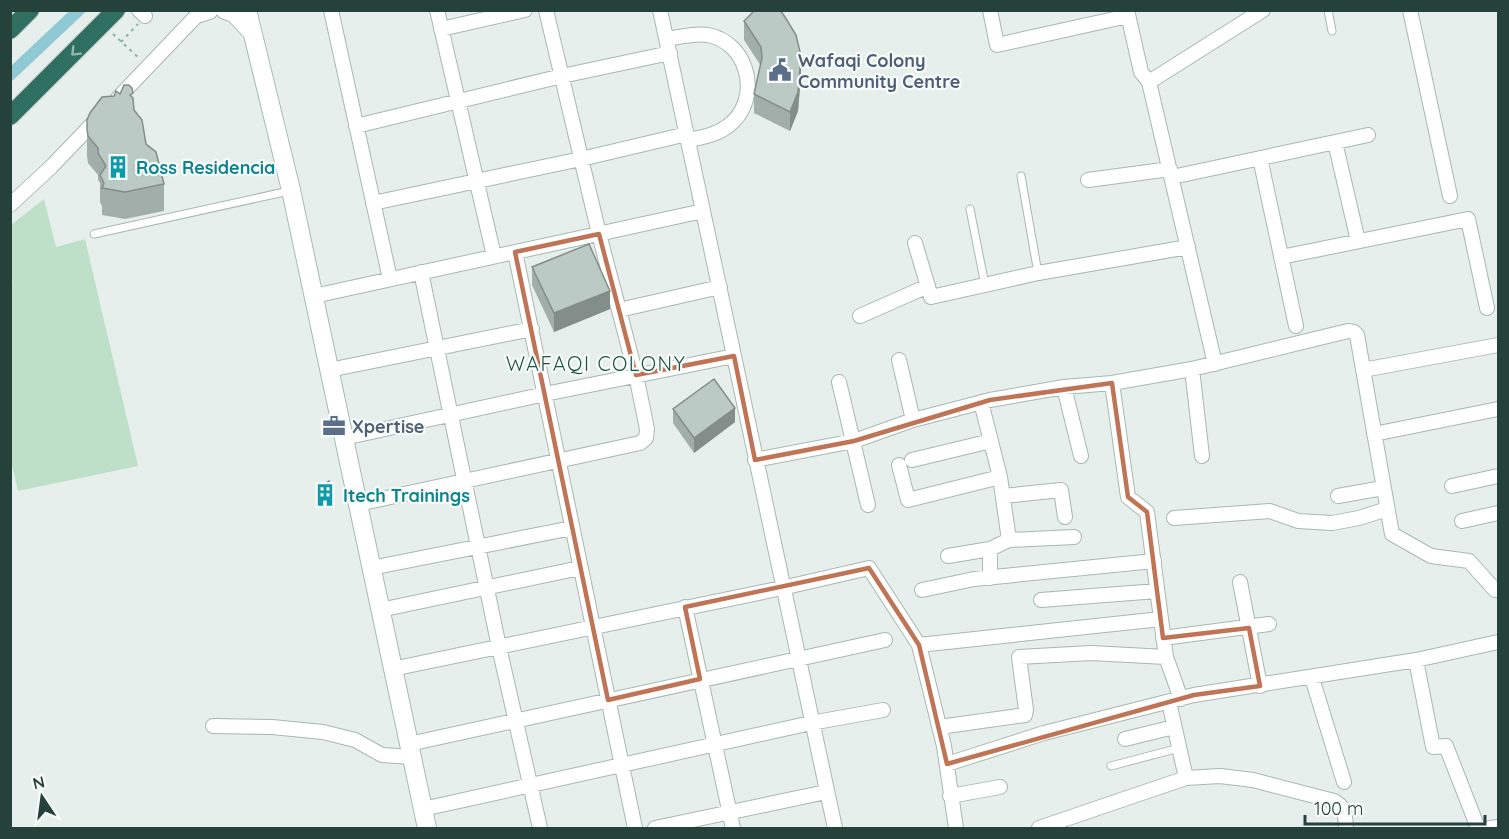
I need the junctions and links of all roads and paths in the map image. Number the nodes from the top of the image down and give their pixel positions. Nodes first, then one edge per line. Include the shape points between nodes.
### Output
1 (25, 10) edge
2 (30, 10) edge
3 (116, 10) edge
4 (225, 10) edge
5 (247, 10) edge
6 (331, 10) edge
7 (437, 10) edge
8 (525, 10) edge
9 (546, 10) edge
10 (660, 10) edge
11 (990, 10) edge
12 (1263, 10) edge
13 (1328, 10) edge
14 (1410, 10) edge
15 (203, 11) edge
16 (10, 13) edge
17 (142, 13) edge
18 (1127, 13) edge
19 (102, 24) junction
20 (441, 28) junction
21 (10, 30) edge
22 (1332, 31) dead end
23 (252, 32) junction
24 (667, 39) junction
25 (121, 42) junction
26 (670, 53) junction
27 (148, 67) junction
28 (562, 76) junction
29 (1149, 82) junction
30 (458, 102) junction
31 (10, 116) edge
32 (356, 126) junction
33 (1368, 135) dead end
34 (688, 137) junction
35 (1335, 142) junction
36 (1260, 158) junction
37 (581, 159) junction
38 (1171, 173) junction
39 (1020, 176) dead end
40 (1088, 180) dead end
41 (477, 181) junction
42 (291, 190) junction
43 (1450, 196) dead end
44 (373, 202) junction
45 (10, 206) edge
46 (970, 209) dead end
47 (703, 211) junction
48 (94, 234) dead end
49 (599, 234) junction
50 (1358, 241) junction
51 (915, 243) dead end
52 (1188, 247) junction
53 (515, 252) junction
54 (494, 256) junction
55 (1281, 257) junction
56 (421, 272) junction
57 (1038, 273) junction
58 (390, 279) junction
59 (985, 285) junction
60 (928, 286) junction
61 (720, 287) junction
62 (314, 296) junction
63 (1488, 308) dead end
64 (619, 310) junction
65 (860, 316) dead end
66 (1296, 326) dead end
67 (532, 329) junction
68 (1498, 345) edge
69 (437, 348) junction
70 (734, 356) junction
71 (899, 360) dead end
72 (1215, 364) junction
73 (1192, 369) junction
74 (329, 370) junction
75 (1363, 370) junction
76 (636, 375) junction
77 (839, 382) dead end
78 (1112, 383) junction
79 (1064, 387) junction
80 (545, 394) junction
81 (981, 402) junction
82 (1498, 409) edge
83 (451, 416) junction
84 (913, 420) junction
85 (1374, 434) junction
86 (344, 438) junction
87 (854, 441) junction
88 (991, 441) junction
89 (1081, 456) dead end
90 (1202, 456) dead end
91 (755, 460) junction
92 (558, 462) junction
93 (1498, 476) edge
94 (1000, 477) junction
95 (464, 482) junction
96 (1452, 486) dead end
97 (1383, 488) junction
98 (1003, 496) junction
99 (1338, 496) dead end
100 (358, 504) junction
101 (868, 506) dead end
102 (1387, 509) junction
103 (1498, 513) edge
104 (1065, 517) dead end
105 (1174, 518) dead end
106 (1462, 521) dead end
107 (572, 528) junction
108 (1074, 537) dead end
109 (1009, 540) junction
110 (478, 547) junction
111 (990, 549) junction
112 (948, 556) dead end
113 (1154, 561) junction
114 (371, 568) junction
115 (580, 568) junction
116 (990, 578) junction
117 (1240, 582) dead end
118 (782, 588) junction
119 (486, 589) junction
120 (922, 590) dead end
121 (1498, 590) edge
122 (1157, 591) junction
123 (1041, 600) dead end
124 (685, 608) junction
125 (380, 610) junction
126 (1161, 619) junction
127 (1269, 624) dead end
128 (593, 627) junction
129 (1249, 628) junction
130 (1163, 638) junction
131 (885, 640) dead end
132 (1498, 642) edge
133 (919, 645) junction
134 (498, 647) junction
135 (1166, 657) junction
136 (798, 659) junction
137 (1416, 660) junction
138 (392, 669) junction
139 (1312, 678) junction
140 (700, 680) junction
141 (1260, 686) junction
142 (608, 700) junction
143 (1175, 700) junction
144 (883, 710) dead end
145 (516, 720) junction
146 (811, 723) junction
147 (213, 726) dead end
148 (939, 727) junction
149 (1174, 727) junction
150 (1125, 740) dead end
151 (715, 744) junction
152 (1179, 748) junction
153 (411, 751) junction
154 (947, 764) junction
155 (622, 766) junction
156 (1111, 766) dead end
157 (1186, 778) junction
158 (1344, 782) dead end
159 (530, 786) junction
160 (1000, 787) dead end
161 (826, 792) junction
162 (950, 795) junction
163 (423, 809) junction
164 (729, 811) junction
165 (1498, 827) edge
166 (427, 828) edge
167 (540, 828) edge
168 (635, 828) edge
169 (655, 828) edge
170 (733, 828) edge
171 (835, 828) edge
172 (956, 828) edge
173 (1040, 828) edge
174 (1346, 828) edge
175 (1478, 828) edge
176 (1490, 828) edge

1 - 16 highway
2 - 21 highway
3 - 19 highway
4 - 23 street via 234,13
5 - 23 street
6 - 32 street
7 - 20 street
8 - 20 street
9 - 28 street
10 - 24 street
11 - 18 street via 997,45
12 - 29 street
13 - 22 lane
14 - 43 street
15 - 27 street
17 - 25 path
18 - 29 street via 1141,72
19 - 25 path
19 -> 31 highway
20 - 30 street
23 - 42 street
24 - 26 street
24 - 34 street via 708,35 723,40 737,52 747,69 748,88 742,110 730,125 713,135
25 - 27 path
26 - 28 street
26 - 34 street
27 - 45 street
28 - 30 street
28 - 37 street
29 - 38 street
30 - 32 street
30 - 41 street
32 - 44 street
33 - 35 street
34 - 37 street
34 - 47 street
35 - 36 street
35 - 50 street
36 - 38 street
36 - 55 street
37 - 41 street
37 - 49 street
38 - 40 street
38 - 52 street
39 - 57 lane
41 - 44 street
41 - 54 street
42 - 48 lane
42 - 62 street
44 - 58 street
46 - 59 lane
47 - 49 street
47 - 61 street
49 - 53 street
49 - 64 street
50 - 55 street
50 - 63 street via 1468,219
51 - 60 street
52 - 57 street
52 - 72 street
53 - 54 street
53 - 67 street
54 - 56 street
55 - 66 street
56 - 58 street
56 - 69 street
57 - 59 street
58 - 62 street
59 - 60 street via 931,297
60 - 65 street
61 - 64 street
61 - 70 street
62 - 74 street
64 - 76 street
67 - 69 street
67 - 80 street
68 - 75 street
69 - 74 street
69 - 83 street
70 - 76 street
70 - 91 street
71 - 84 street
72 - 73 street
72 - 75 street via 1348,331 1357,335
73 - 78 street
73 - 90 street
74 - 86 street
75 - 85 street
76 - 80 street
76 - 92 street via 646,438 640,443
77 - 87 street
78 - 79 street
78 - 113 street via 1128,497 1147,512
79 - 81 street
79 - 89 street
80 - 83 street
80 - 92 street
81 - 84 street
81 - 88 street
82 - 85 street
83 - 86 street
83 - 95 street
84 - 87 street
85 - 97 street
86 - 100 street
87 - 91 street
87 - 101 street
88 - 94 street
88 - 94 street via 905,462 908,500
91 - 118 street
92 - 95 street
92 - 107 street
93 - 96 street
94 - 98 street
95 - 100 street
95 - 110 street
97 - 99 street
97 - 102 street
98 - 104 street via 1061,490
98 - 109 street
100 - 114 street
102 - 105 street via 1332,523 1298,521 1270,510
102 - 121 street via 1392,534 1431,556 1469,561
103 - 106 street
107 - 110 street
107 - 115 street
108 - 109 street
109 - 111 street
110 - 114 street
110 - 119 street
111 - 112 street
111 - 116 street
113 - 116 street
113 - 122 street
114 - 125 street
115 - 119 street
115 - 128 street
116 - 120 street
117 - 129 street
118 - 124 street
118 - 133 street via 869,568
118 - 136 street
119 - 125 street
119 - 134 street
122 - 123 street
122 - 126 street
124 - 128 street
124 - 140 street
125 - 138 street
126 - 130 street
126 - 133 street
127 - 129 street
128 - 134 street
128 - 142 street
129 - 130 street
129 - 141 street
130 - 135 street
131 - 136 street
132 - 137 street
133 - 148 street
134 - 138 street
134 - 145 street
135 - 143 street
135 - 148 street via 1091,653 1019,657 1025,715
136 - 140 street
136 - 146 street
137 - 139 street
137 - 175 street via 1433,747 1446,746
138 - 153 street
139 - 141 street
139 - 158 street
140 - 142 street
140 - 151 street
141 - 143 street
142 - 145 street
142 - 155 street
143 - 149 street
143 - 154 street via 1044,733
144 - 146 street
145 - 153 street
145 - 159 street
146 - 151 street
146 - 161 street
147 - 153 street via 323,732 355,740 382,755
148 - 154 street
149 - 150 street
149 - 152 street
151 - 155 street
151 - 164 street
152 - 156 lane
152 - 157 street
153 - 163 street
154 - 162 street
155 - 159 street
155 - 168 street
157 - 173 street
157 - 174 street via 1220,776 1253,780 1334,801 1344,810
159 - 163 street
159 - 167 street
160 - 162 street
161 - 164 street
161 - 171 street
162 - 172 street
163 - 166 street
164 - 169 street
164 - 170 street
165 - 176 street

